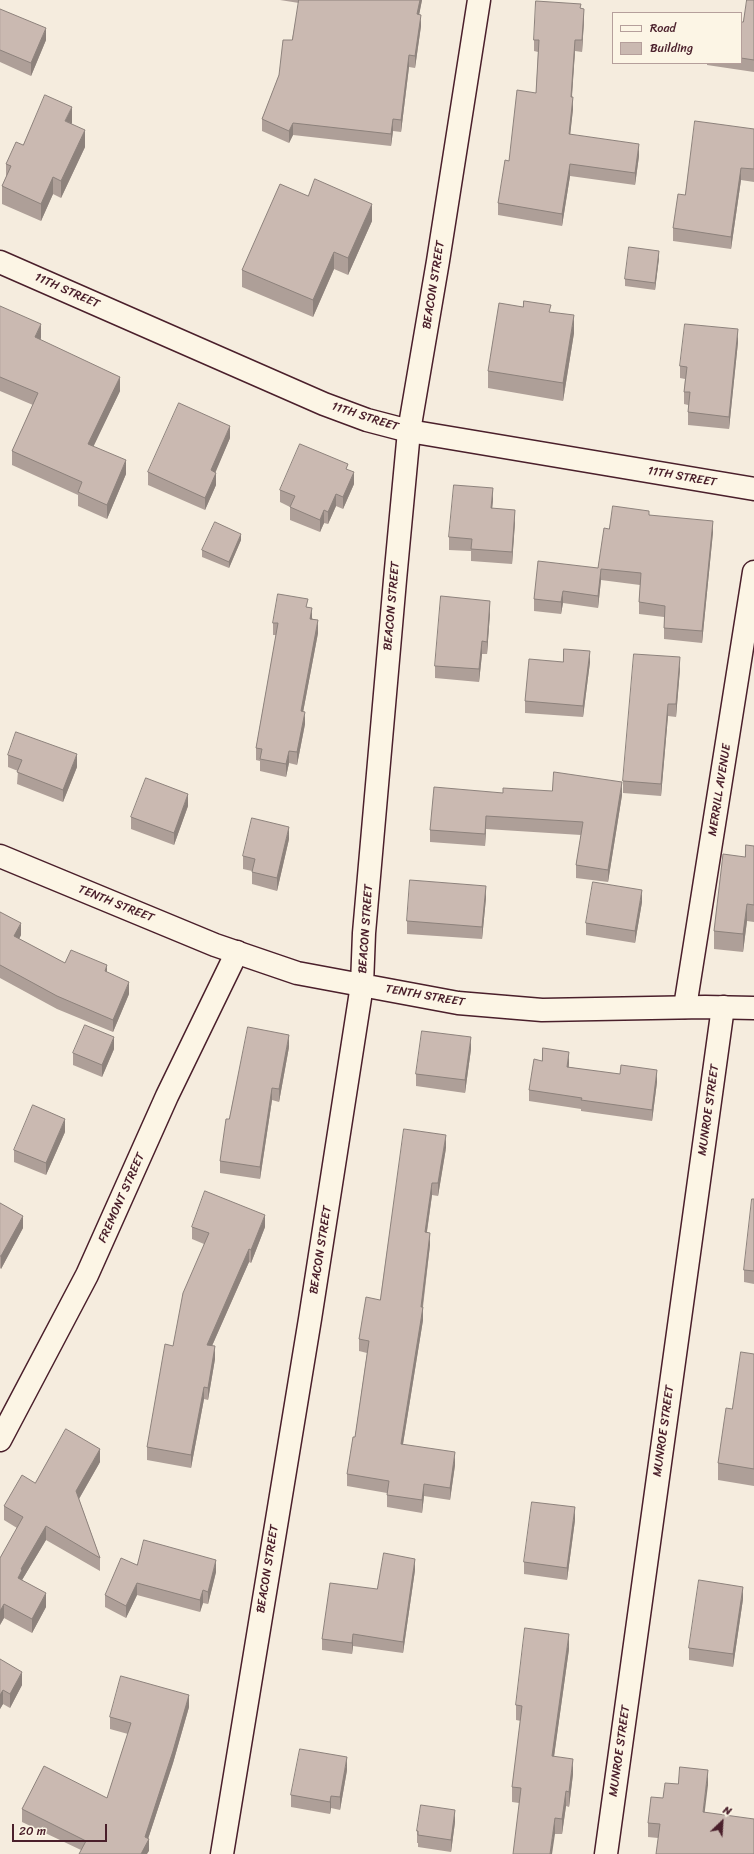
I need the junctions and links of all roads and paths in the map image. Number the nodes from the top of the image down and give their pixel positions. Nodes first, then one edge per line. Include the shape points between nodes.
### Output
1 (478, 0) edge
2 (0, 262) edge
3 (409, 431) junction
4 (754, 490) edge
5 (754, 572) edge
6 (0, 856) edge
7 (237, 952) junction
8 (362, 985) junction
9 (685, 1007) junction
10 (723, 1007) junction
11 (754, 1008) edge
12 (0, 1440) edge
13 (222, 1854) edge
14 (606, 1854) edge

1 - 3 street, BEACON STREET
2 - 3 street, 11TH STREET via 324,404 367,420
3 - 4 street, 11TH STREET
3 - 8 street, BEACON STREET via 366,910
5 - 9 street, MERRILL AVENUE
6 - 7 street, TENTH STREET
7 - 8 street, TENTH STREET via 297,974
7 - 12 street, FREMONT STREET via 167,1096 87,1275
8 - 9 street, TENTH STREET via 458,1003 542,1010
8 - 13 street, BEACON STREET
9 - 10 street, TENTH STREET
10 - 11 street, TENTH STREET
10 - 14 street, MUNROE STREET

